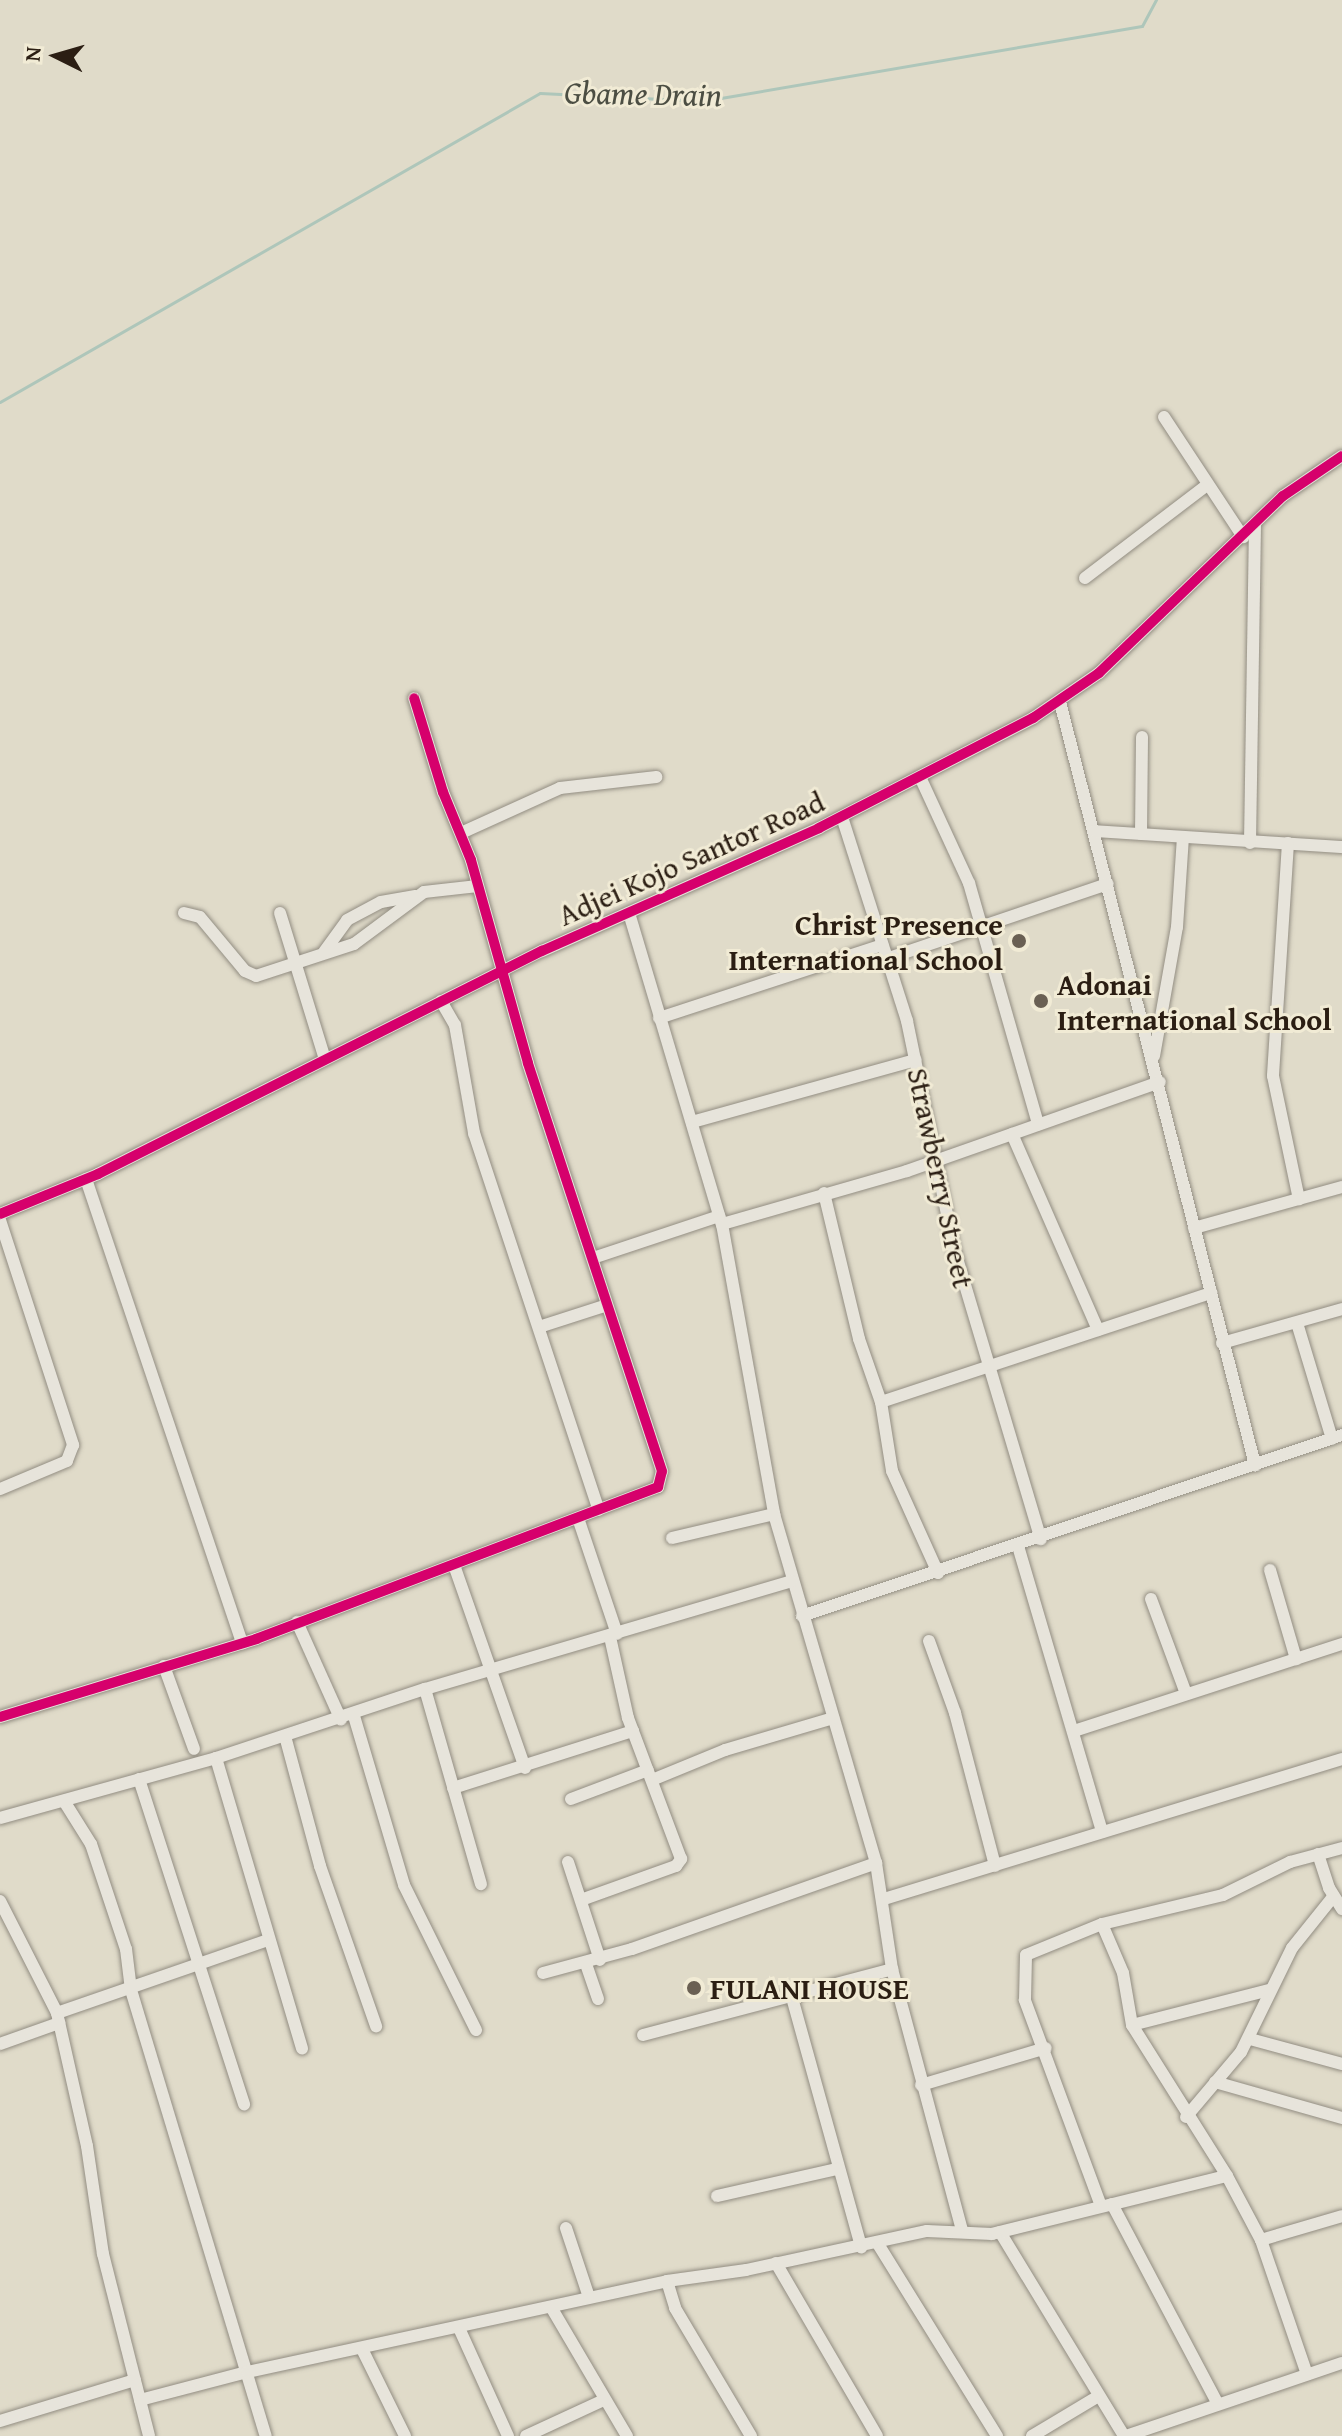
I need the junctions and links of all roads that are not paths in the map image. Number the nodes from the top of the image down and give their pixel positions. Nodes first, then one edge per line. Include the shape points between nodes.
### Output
1 (1164, 417) dead end
2 (1342, 456) edge
3 (1207, 485) junction
4 (1255, 524) junction
5 (1243, 537) junction
6 (1085, 578) dead end
7 (414, 698) dead end
8 (1060, 702) junction
9 (1142, 737) dead end
10 (656, 777) dead end
11 (920, 777) junction
12 (842, 817) junction
13 (1094, 831) junction
14 (461, 833) junction
15 (1141, 834) junction
16 (1183, 837) junction
17 (1250, 843) junction
18 (1288, 843) junction
19 (1342, 847) edge
20 (1108, 884) junction
21 (478, 886) junction
22 (415, 896) junction
23 (184, 913) dead end
24 (280, 913) dead end
25 (629, 913) junction
26 (983, 928) junction
27 (882, 945) junction
28 (324, 952) junction
29 (886, 959) junction
30 (299, 964) junction
31 (502, 971) junction
32 (441, 1001) junction
33 (659, 1018) junction
34 (324, 1056) junction
35 (1154, 1056) junction
36 (916, 1060) junction
37 (1160, 1082) junction
38 (692, 1122) junction
39 (1038, 1124) junction
40 (1012, 1134) junction
41 (936, 1160) junction
42 (86, 1179) junction
43 (1342, 1187) edge
44 (824, 1193) junction
45 (1299, 1199) junction
46 (0, 1217) edge
47 (721, 1220) junction
48 (1194, 1228) junction
49 (593, 1258) junction
50 (1211, 1293) junction
51 (607, 1305) junction
52 (1342, 1309) edge
53 (1297, 1323) junction
54 (539, 1327) junction
55 (1098, 1330) junction
56 (1222, 1343) junction
57 (986, 1367) junction
58 (881, 1402) junction
59 (1337, 1437) edge
60 (1255, 1465) junction
61 (0, 1489) edge
62 (599, 1510) junction
63 (774, 1514) junction
64 (579, 1521) junction
65 (672, 1538) dead end
66 (1041, 1539) junction
67 (1018, 1546) junction
68 (454, 1565) junction
69 (1270, 1570) dead end
70 (938, 1573) junction
71 (791, 1581) junction
72 (1151, 1599) dead end
73 (802, 1616) junction
74 (297, 1622) junction
75 (614, 1636) junction
76 (929, 1641) dead end
77 (242, 1643) junction
78 (1342, 1644) edge
79 (1296, 1659) junction
80 (164, 1666) junction
81 (491, 1671) junction
82 (425, 1689) junction
83 (1185, 1691) junction
84 (0, 1717) edge
85 (347, 1718) junction
86 (833, 1718) junction
87 (633, 1731) junction
88 (1074, 1731) junction
89 (285, 1736) junction
90 (194, 1749) dead end
91 (216, 1758) junction
92 (1342, 1759) edge
93 (525, 1768) junction
94 (650, 1775) junction
95 (139, 1779) junction
96 (453, 1788) junction
97 (571, 1799) dead end
98 (64, 1801) junction
99 (0, 1818) edge
100 (1102, 1832) junction
101 (1342, 1848) edge
102 (1318, 1854) junction
103 (568, 1862) dead end
104 (876, 1863) junction
105 (995, 1866) junction
106 (481, 1884) dead end
107 (1333, 1897) junction
108 (884, 1899) junction
109 (581, 1900) junction
110 (0, 1901) edge
111 (1342, 1909) edge
112 (1102, 1924) junction
113 (268, 1940) junction
114 (600, 1960) junction
115 (586, 1964) junction
116 (200, 1965) junction
117 (892, 1969) junction
118 (543, 1973) dead end
119 (131, 1990) junction
120 (1269, 1990) junction
121 (791, 1994) junction
122 (598, 1999) dead end
123 (58, 2018) junction
124 (1132, 2025) junction
125 (376, 2026) dead end
126 (476, 2030) dead end
127 (643, 2035) dead end
128 (1250, 2039) junction
129 (0, 2044) edge
130 (1046, 2048) junction
131 (302, 2049) dead end
132 (1342, 2064) edge
133 (1215, 2082) junction
134 (921, 2085) junction
135 (244, 2104) dead end
136 (1186, 2117) junction
137 (1342, 2118) edge
138 (837, 2169) junction
139 (1227, 2176) junction
140 (717, 2196) dead end
141 (1107, 2205) junction
142 (1342, 2216) edge
143 (566, 2228) dead end
144 (962, 2230) junction
145 (1000, 2232) junction
146 (1261, 2240) junction
147 (878, 2244) junction
148 (861, 2247) junction
149 (776, 2263) junction
150 (667, 2281) junction
151 (589, 2297) junction
152 (551, 2307) junction
153 (459, 2328) junction
154 (362, 2349) junction
155 (1342, 2363) edge
156 (247, 2372) junction
157 (1307, 2374) junction
158 (135, 2380) junction
159 (1097, 2397) junction
160 (140, 2400) junction
161 (604, 2400) junction
162 (1218, 2404) junction
163 (0, 2421) edge
164 (149, 2436) edge
165 (266, 2436) edge
166 (405, 2436) edge
167 (508, 2436) edge
168 (526, 2436) edge
169 (627, 2436) edge
170 (751, 2436) edge
171 (877, 2436) edge
172 (997, 2436) edge
173 (1032, 2436) edge
174 (1125, 2436) edge

1 - 3 street
2 - 4 street, Adjei Kojo Santor Road via 1283,496
3 - 5 street
3 - 6 street
4 - 5 street, Adjei Kojo Santor Road
4 - 17 street
5 - 8 street, Adjei Kojo Santor Road via 1099,673
7 - 14 street
8 - 11 street, Adjei Kojo Santor Road
8 - 13 street
9 - 15 street
10 - 14 street via 602,779 547,792 516,812
11 - 12 street, Adjei Kojo Santor Road
11 - 26 street via 969,883
12 - 25 street, Adjei Kojo Santor Road
12 - 27 street, Strawberry Street
13 - 15 street
13 - 20 street
14 - 21 street
15 - 16 street
16 - 17 street
16 - 35 street via 1177,927
17 - 18 street
18 - 19 street
18 - 45 street via 1273,1076
20 - 26 street
20 - 35 street
21 - 22 street
21 - 31 street
22 - 28 street via 370,935 343,950
22 - 28 street via 381,902 347,920
23 - 30 street via 200,917 250,975
24 - 30 street
25 - 31 street, Adjei Kojo Santor Road
25 - 33 street
26 - 29 street
26 - 39 street
27 - 29 street, Strawberry Street
27 - 33 street
28 - 30 street
29 - 36 street, Strawberry Street
30 - 34 street
31 - 32 street, Adjei Kojo Santor Road
31 - 49 street
32 - 34 street, Adjei Kojo Santor Road
32 - 54 street via 455,1025 467,1111
33 - 38 street
34 - 42 street, Adjei Kojo Santor Road
35 - 37 street
36 - 38 street
36 - 41 street, Strawberry Street
37 - 39 street
37 - 48 street
38 - 47 street
39 - 40 street
40 - 41 street
40 - 55 street
41 - 44 street
41 - 57 street, Strawberry Street
42 - 46 street, Adjei Kojo Santor Road
42 - 77 street
43 - 45 street
44 - 47 street
44 - 58 street via 859,1339
45 - 48 street
46 - 61 street via 73,1445 67,1461
47 - 49 street
47 - 63 street
48 - 50 street
49 - 51 street
50 - 55 street
50 - 56 street
51 - 54 street
51 - 62 street via 662,1471 651,1493
52 - 53 street
53 - 56 street
53 - 59 street
54 - 62 street
55 - 57 street
56 - 60 street
57 - 58 street
57 - 66 street, Strawberry Street
58 - 70 street via 900,1496
59 - 60 street
60 - 66 street
62 - 64 street
63 - 65 street
63 - 71 street
64 - 68 street
64 - 75 street
66 - 67 street
67 - 70 street
67 - 88 street
68 - 74 street
68 - 81 street
69 - 79 street
70 - 73 street
71 - 73 street
71 - 75 street
72 - 83 street
73 - 86 street
74 - 77 street
74 - 85 street
75 - 81 street
75 - 87 street
76 - 105 street via 955,1713
77 - 80 street
78 - 79 street
79 - 83 street
80 - 84 street
80 - 90 street
81 - 82 street
81 - 93 street
82 - 85 street
82 - 96 street
83 - 88 street
85 - 89 street
85 - 126 street via 404,1885
86 - 94 street
86 - 104 street
87 - 93 street
87 - 94 street
88 - 100 street
89 - 91 street
89 - 125 street via 320,1866
91 - 95 street
91 - 113 street
92 - 100 street
93 - 96 street
94 - 97 street
94 - 109 street via 680,1863
95 - 98 street
95 - 116 street
96 - 106 street
98 - 99 street
98 - 119 street via 91,1844 126,1949
100 - 105 street
101 - 102 street
102 - 107 street
102 - 112 street via 1223,1895
103 - 109 street
104 - 108 street
104 - 114 street
105 - 108 street
107 - 111 street
107 - 120 street via 1292,1948
108 - 117 street
109 - 114 street
110 - 123 street
112 - 124 street via 1123,1973
112 - 130 street via 1026,1955 1024,1994
113 - 116 street
113 - 131 street
114 - 115 street
115 - 118 street
115 - 122 street
116 - 119 street
116 - 135 street
117 - 121 street
117 - 134 street
119 - 123 street
119 - 156 street
120 - 124 street
120 - 128 street
121 - 127 street
121 - 138 street
123 - 129 street
123 - 158 street via 87,2146 95,2218
124 - 136 street
128 - 132 street
128 - 133 street
130 - 134 street
130 - 141 street
133 - 136 street
133 - 137 street
134 - 144 street
136 - 139 street
138 - 140 street
138 - 148 street
139 - 141 street
139 - 146 street
141 - 145 street
141 - 162 street
142 - 146 street
143 - 151 street
144 - 145 street
144 - 147 street via 927,2231
145 - 159 street
146 - 157 street
147 - 148 street
147 - 172 street
148 - 149 street
149 - 150 street
149 - 171 street
150 - 151 street
150 - 170 street via 675,2308
151 - 152 street
152 - 153 street
152 - 161 street
153 - 154 street
153 - 167 street
154 - 156 street
154 - 166 street
155 - 157 street
156 - 160 street
156 - 165 street
157 - 162 street
158 - 160 street
158 - 163 street
159 - 173 street
159 - 174 street
160 - 164 street
161 - 168 street
161 - 169 street
162 - 174 street

